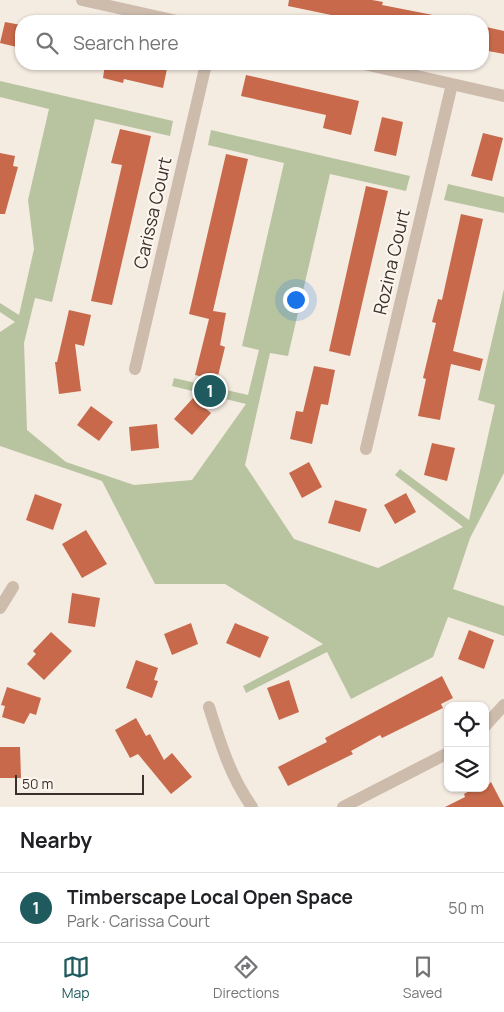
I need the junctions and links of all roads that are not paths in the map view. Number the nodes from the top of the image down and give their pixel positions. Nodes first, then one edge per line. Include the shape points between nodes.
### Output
1 (82, 0) edge
2 (150, 15) edge
3 (205, 70) edge
4 (390, 70) edge
5 (452, 84) junction
6 (504, 96) edge
7 (135, 370) dead end
8 (366, 448) dead end
9 (13, 587) dead end
10 (0, 608) edge
11 (504, 705) edge
12 (209, 707) dead end
13 (489, 722) edge
14 (444, 755) edge
15 (252, 807) edge
16 (343, 807) edge

1 - 2 street
3 - 7 street, Carissa Court
4 - 5 street
5 - 6 street
5 - 8 street, Rozina Court
9 - 10 street
11 - 13 street
12 - 15 street via 239,790
14 - 16 street

